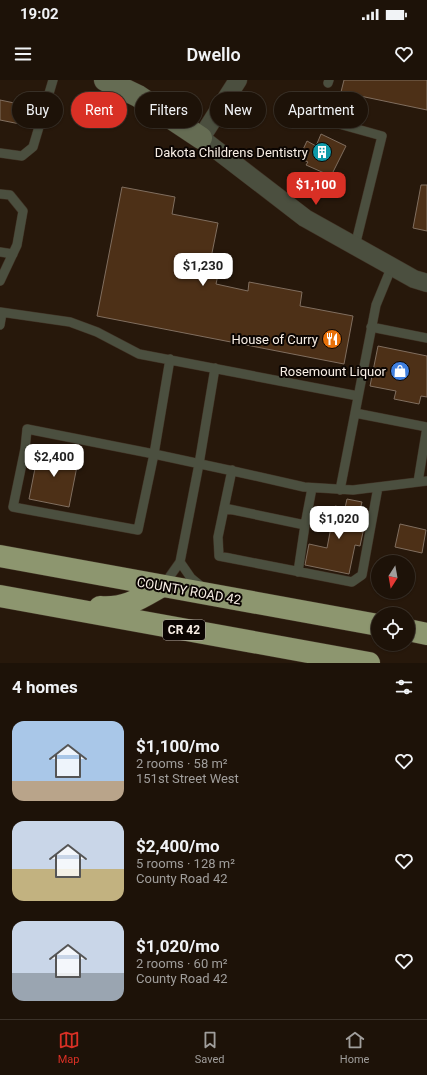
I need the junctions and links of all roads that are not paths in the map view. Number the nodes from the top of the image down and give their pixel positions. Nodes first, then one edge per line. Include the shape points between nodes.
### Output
1 (53, 80) edge
2 (106, 80) edge
3 (237, 80) edge
4 (353, 128) edge
5 (202, 138) junction
6 (0, 153) edge
7 (0, 194) edge
8 (355, 246) junction
9 (0, 252) edge
10 (13, 254) junction
11 (392, 266) junction
12 (0, 280) edge
13 (427, 283) edge
14 (1, 312) edge
15 (0, 325) edge
16 (372, 328) junction
17 (427, 338) edge
18 (170, 359) junction
19 (215, 368) junction
20 (358, 396) junction
21 (355, 413) junction
22 (154, 454) junction
23 (199, 464) junction
24 (232, 470) junction
25 (422, 482) edge
26 (378, 487) junction
27 (312, 488) junction
28 (340, 490) junction
29 (224, 508) junction
30 (305, 525) junction
31 (0, 556) edge
32 (180, 562) junction
33 (298, 572) junction
34 (162, 586) junction
35 (0, 591) edge
36 (0, 596) edge
37 (222, 597) junction
38 (371, 624) edge
39 (415, 631) edge
40 (427, 634) edge
41 (369, 663) edge

1 - 6 lane via 33,147 22,156
2 - 5 street via 138,96
3 - 5 street
4 - 8 lane via 382,136
5 - 8 street via 305,218
7 - 10 lane via 10,195 23,211
8 - 11 street
9 - 10 lane
10 - 12 lane
11 - 13 street via 414,279
11 - 16 lane via 376,305
14 - 15 lane
14 - 18 lane via 70,322 98,332 139,354
16 - 17 lane
16 - 20 lane
18 - 19 lane
18 - 22 lane
19 - 20 lane
19 - 23 lane
20 - 21 lane
21 - 25 lane via 427,427
21 - 28 lane
22 - 22 lane via 138,530 13,506 28,429
22 - 23 lane
23 - 24 lane
23 - 32 lane
24 - 27 lane
24 - 29 lane
25 - 26 lane
26 - 28 lane
26 - 33 lane via 362,575 352,582
27 - 28 lane
27 - 30 lane
29 - 30 lane
29 - 33 lane via 218,537 219,556
30 - 33 lane
31 - 34 highway, COUNTY ROAD 42
32 - 34 lane
32 - 37 lane via 198,586
34 - 35 highway via 130,604 109,608
34 - 37 highway, COUNTY ROAD 42
36 - 41 highway, CR 42
37 - 38 highway, COUNTY ROAD 42
39 - 40 highway

